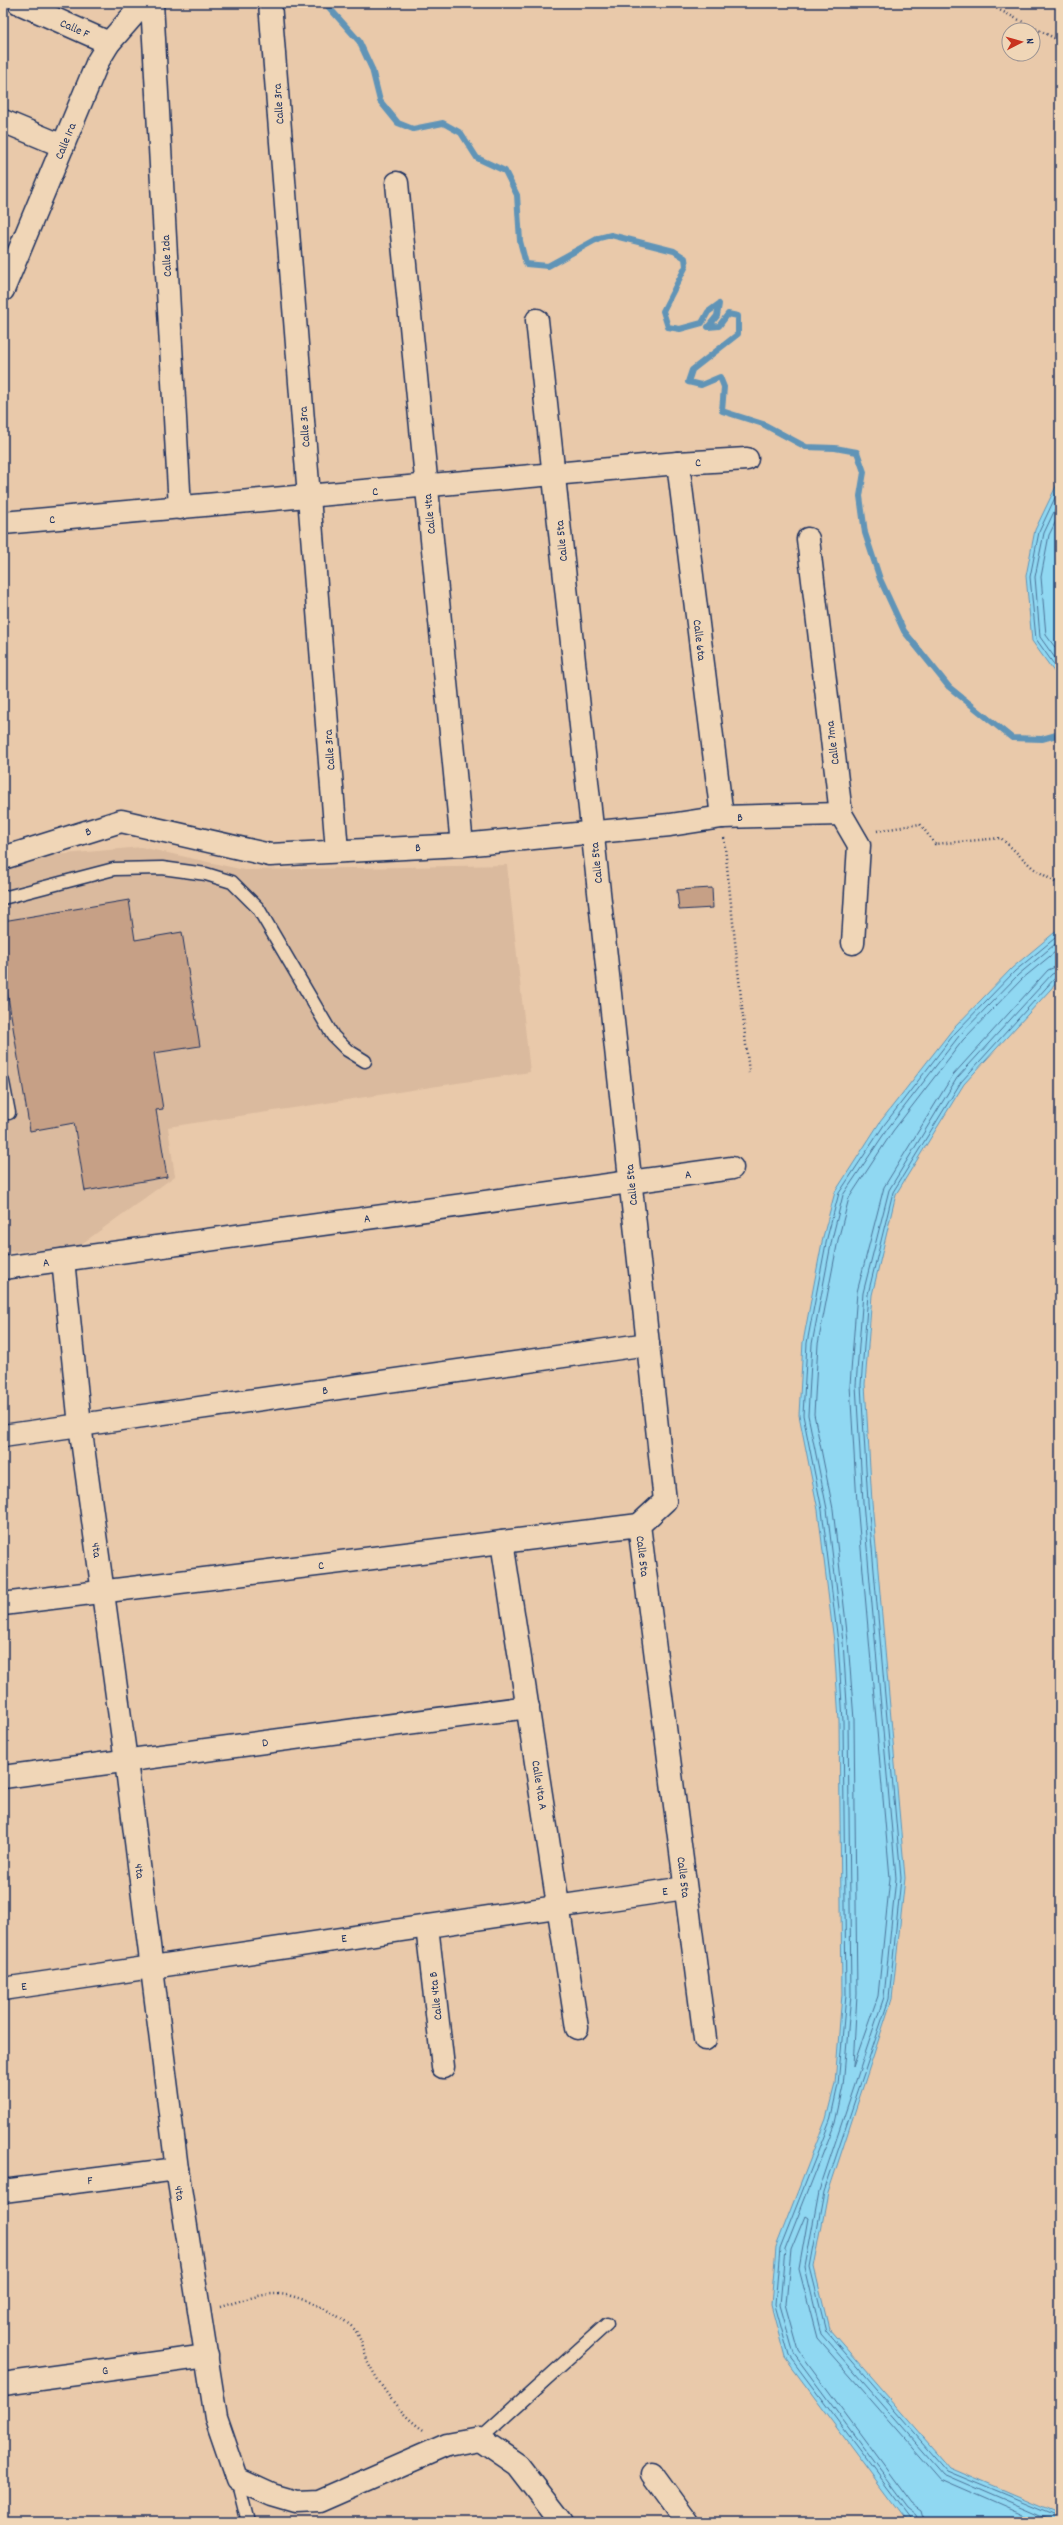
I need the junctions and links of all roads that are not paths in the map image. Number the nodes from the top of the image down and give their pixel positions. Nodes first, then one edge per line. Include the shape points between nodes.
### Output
1 (20, 3) edge
2 (144, 3) edge
3 (152, 3) edge
4 (270, 3) edge
5 (109, 43) junction
6 (3, 121) edge
7 (63, 146) junction
8 (397, 183) dead end
9 (8, 260) edge
10 (3, 290) edge
11 (537, 320) dead end
12 (747, 459) dead end
13 (678, 463) junction
14 (554, 475) junction
15 (427, 486) junction
16 (309, 497) junction
17 (180, 508) junction
18 (3, 523) edge
19 (808, 539) dead end
20 (841, 814) junction
21 (722, 817) junction
22 (593, 831) junction
23 (462, 844) junction
24 (337, 851) junction
25 (3, 858) edge
26 (3, 898) edge
27 (853, 943) dead end
28 (365, 1061) dead end
29 (3, 1082) edge
30 (9, 1112) dead end
31 (732, 1168) dead end
32 (631, 1182) junction
33 (63, 1260) junction
34 (3, 1268) edge
35 (648, 1344) junction
36 (80, 1425) junction
37 (3, 1436) edge
38 (639, 1525) junction
39 (502, 1542) junction
40 (103, 1592) junction
41 (3, 1604) edge
42 (528, 1708) junction
43 (126, 1761) junction
44 (3, 1777) edge
45 (686, 1888) junction
46 (558, 1907) junction
47 (428, 1926) junction
48 (153, 1967) junction
49 (3, 1989) edge
50 (577, 2028) dead end
51 (704, 2039) dead end
52 (443, 2067) dead end
53 (177, 2170) junction
54 (3, 2191) edge
55 (607, 2324) dead end
56 (207, 2356) junction
57 (3, 2384) edge
58 (480, 2439) junction
59 (652, 2474) dead end
60 (237, 2479) junction
61 (248, 2522) edge
62 (562, 2522) edge
63 (687, 2522) edge

1 - 5 street, Calle F
2 - 5 street, Calle 1ra
3 - 17 street, Calle 2da
4 - 16 street, Calle 3ra
5 - 7 street, Calle 1ra via 98,61
6 - 7 street
7 - 9 street, Calle 1ra
8 - 15 street, Calle 4ta
9 - 10 street, Calle 1ra
11 - 14 street, Calle 5ta
12 - 13 street, C
13 - 14 street, C
13 - 21 street, Calle 6ta
14 - 15 street, C
14 - 22 street, Calle 5ta
15 - 16 street, C
15 - 23 street, Calle 4ta
16 - 17 street, C
16 - 24 street, Calle 3ra
17 - 18 street, C
19 - 20 street, Calle 7ma
20 - 21 street, B
20 - 27 street, Calle 7ma via 859,845
21 - 22 street, B via 670,825
22 - 23 street, B
22 - 32 street, Calle 5ta
23 - 24 street, B
24 - 25 street, B via 270,855 121,821
26 - 28 lane via 114,869 162,868 206,874 232,882 258,908 333,1036 347,1050
29 - 30 lane
31 - 32 street, A
32 - 33 street, A
32 - 35 street, Calle 5ta
33 - 34 street, A
33 - 36 street, 4ta
35 - 36 street, B
35 - 38 street, Calle 5ta via 665,1501
36 - 37 street, B
36 - 40 street, 4ta
38 - 39 street, C
38 - 45 street, Calle 5ta
39 - 40 street, C
39 - 42 street, Calle 4ta A
40 - 41 street, C
40 - 43 street, 4ta
42 - 43 street, D
42 - 46 street, Calle 4ta A
43 - 44 street, D
43 - 48 street, 4ta
45 - 46 street, E
45 - 51 street, Calle 5ta
46 - 47 street, E
46 - 50 street, Calle 4ta A
47 - 48 street, E
47 - 52 street, Calle 4ta B
48 - 49 street, E
48 - 53 street, 4ta
53 - 54 street, F
53 - 56 street, 4ta
55 - 58 lane
56 - 57 street, G
56 - 60 street, 4ta via 216,2418
58 - 60 street via 447,2445 319,2501 296,2502 272,2495
58 - 62 street via 518,2465
59 - 63 street
60 - 61 lane

